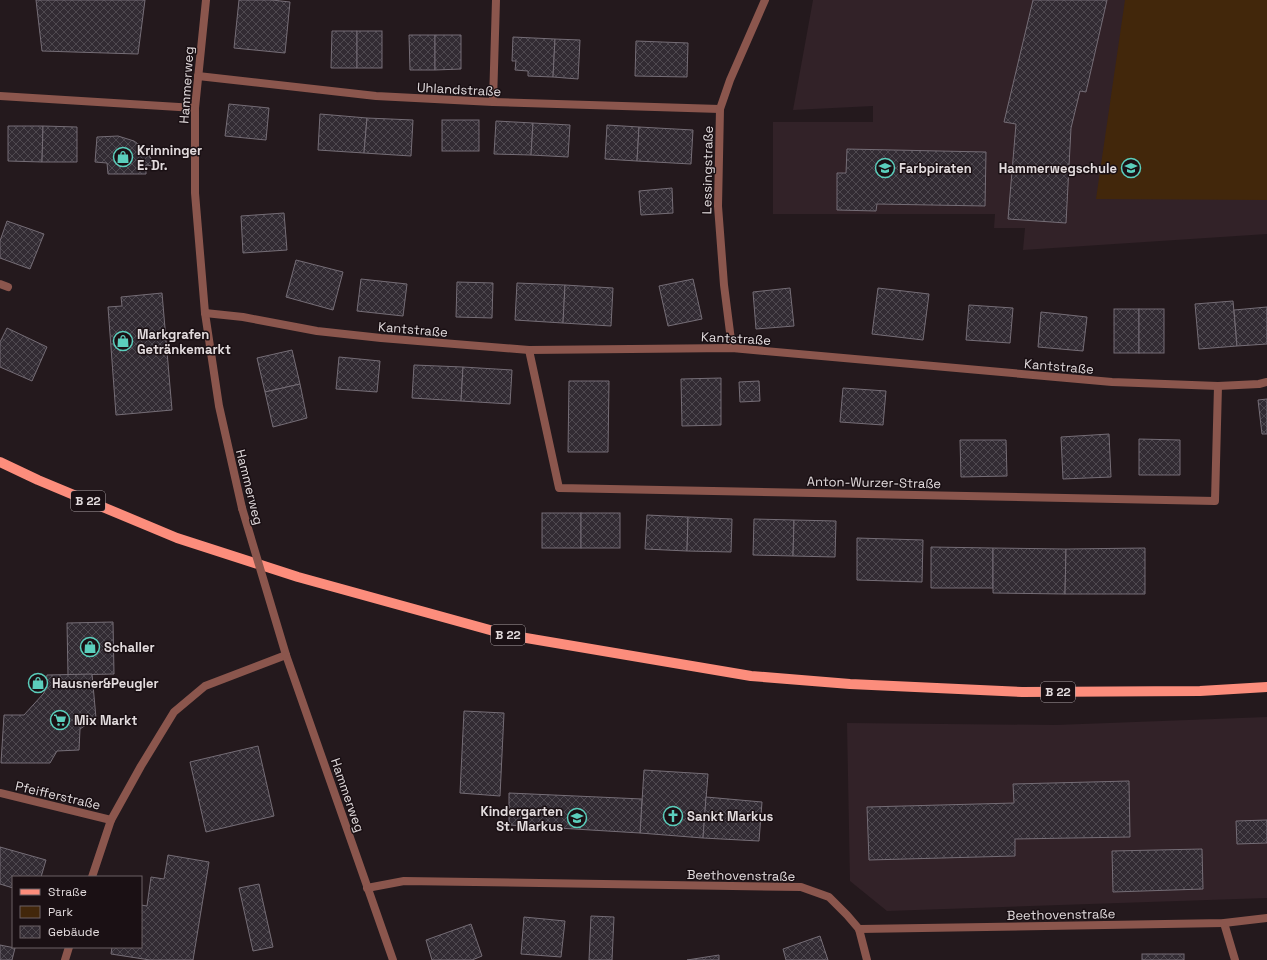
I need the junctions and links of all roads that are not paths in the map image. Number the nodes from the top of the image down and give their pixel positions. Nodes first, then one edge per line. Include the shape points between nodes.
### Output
1 (206, 0) edge
2 (496, 0) edge
3 (765, 0) edge
4 (198, 76) junction
5 (0, 96) edge
6 (493, 102) junction
7 (195, 108) junction
8 (720, 109) junction
9 (205, 313) junction
10 (732, 348) junction
11 (529, 350) junction
12 (1267, 382) edge
13 (1218, 386) junction
14 (0, 462) edge
15 (286, 656) junction
16 (1267, 686) edge
17 (0, 793) edge
18 (111, 820) junction
19 (92, 876) edge
20 (367, 888) junction
21 (1267, 918) edge
22 (1224, 923) junction
23 (859, 929) junction
24 (69, 948) edge
25 (65, 960) edge
26 (393, 960) edge
27 (867, 960) edge
28 (1235, 960) edge

1 - 4 street, Hammerweg
2 - 6 street
3 - 8 street, Lessingstraße
4 - 6 street, Uhlandstraße via 376,96
4 - 7 street, Hammerweg
5 - 7 street
6 - 8 street, Uhlandstraße
7 - 9 street, Hammerweg via 195,193
8 - 10 street, Lessingstraße via 718,206
9 - 11 street, Kantstraße via 243,316 317,331
9 - 15 street, Hammerweg, bridge via 219,406 242,508
10 - 11 street, Kantstraße
10 - 13 street, Kantstraße via 1112,382
11 - 13 street, Anton-Wurzer-Straße via 559,488 1215,501
12 - 13 street, Kantstraße
14 - 16 main road, B 22 via 177,538 298,577 508,635 751,676 850,684 1022,692 1200,691
15 - 18 street via 205,686 174,712
15 - 20 street, Hammerweg
17 - 18 street, Pfeifferstraße
18 - 19 street
20 - 23 street, Beethovenstraße via 404,881 801,887 829,898
20 - 26 street, Hammerweg
21 - 22 street, Beethovenstraße
22 - 23 street, Beethovenstraße
22 - 28 street
23 - 27 street
24 - 25 street

